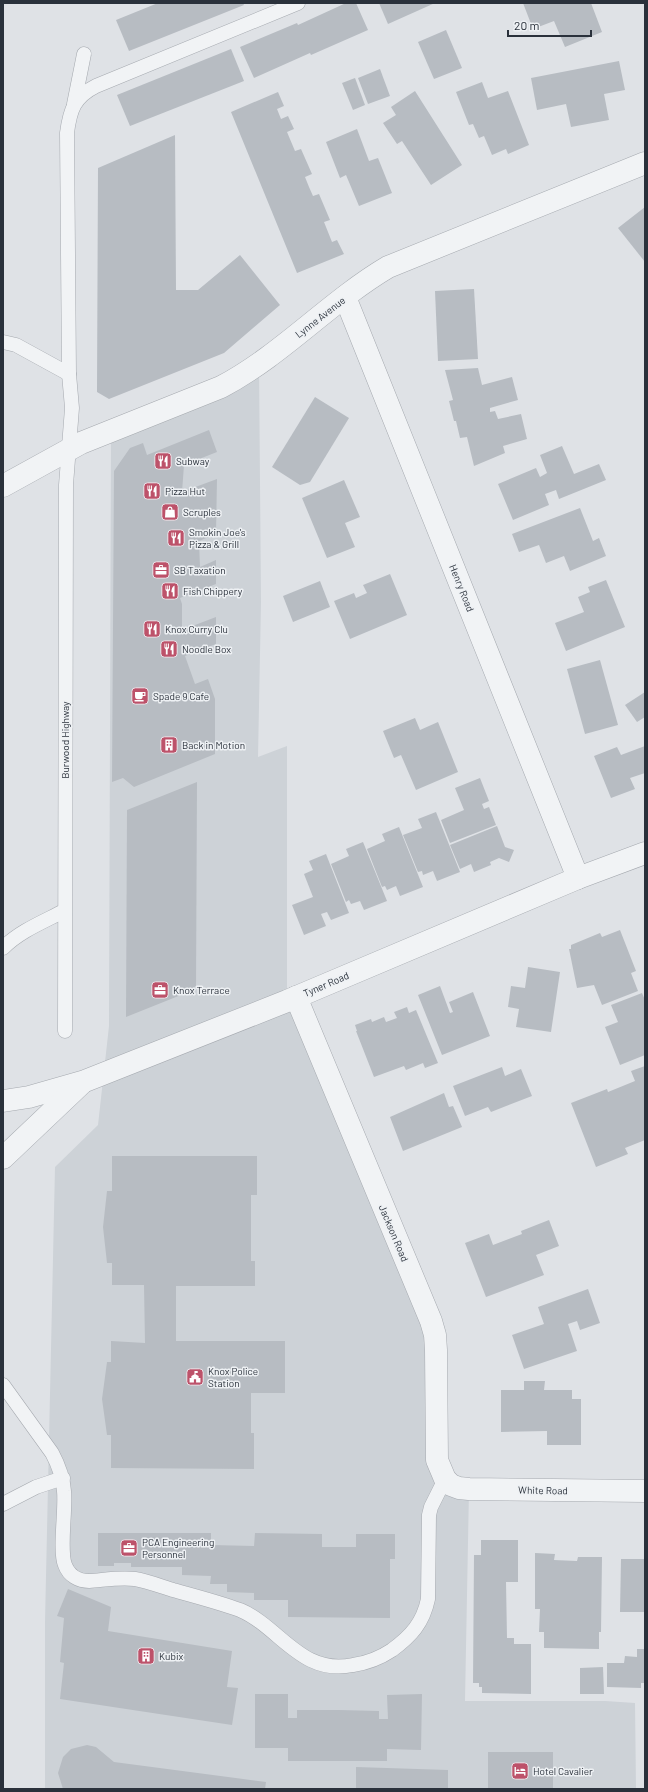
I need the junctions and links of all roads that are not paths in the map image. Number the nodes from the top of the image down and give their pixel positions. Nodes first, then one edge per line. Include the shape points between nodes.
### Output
1 (298, 3) edge
2 (84, 54) dead end
3 (73, 106) junction
4 (645, 163) edge
5 (346, 297) junction
6 (3, 342) edge
7 (68, 374) junction
8 (69, 449) junction
9 (3, 486) edge
10 (643, 861) edge
11 (578, 878) junction
12 (64, 911) junction
13 (3, 948) edge
14 (296, 997) junction
15 (64, 1032) dead end
16 (85, 1081) junction
17 (3, 1102) edge
18 (3, 1158) edge
19 (3, 1385) edge
20 (63, 1478) junction
21 (445, 1479) junction
22 (645, 1491) edge
23 (3, 1504) edge

1 - 3 lane via 96,86
2 - 3 lane, Burwood Highway
3 - 7 lane, Burwood Highway via 67,133
4 - 5 street, Lynne Avenue via 388,267
5 - 8 street, Lynne Avenue via 281,348 234,380
5 - 11 street, Henry Road
6 - 7 lane via 16,345
7 - 8 lane, Burwood Highway via 72,408
8 - 9 street, Lynne Avenue
8 - 12 lane, Burwood Highway via 66,485
10 - 11 street, Tyner Road
11 - 14 street, Tyner Road
12 - 13 lane via 16,936
12 - 15 lane, Burwood Highway
14 - 16 street, Tyner Road
14 - 21 street, Jackson Road via 431,1321 436,1350 437,1460
16 - 17 street, Tyner Road
16 - 18 street
19 - 20 lane via 52,1453
20 - 21 lane via 65,1566 76,1578 82,1581 135,1579 229,1606 261,1622 292,1649 314,1663 348,1666 370,1661 388,1652 420,1623 428,1599 429,1515
20 - 23 lane via 36,1487
21 - 22 street, White Road via 451,1485 469,1489

